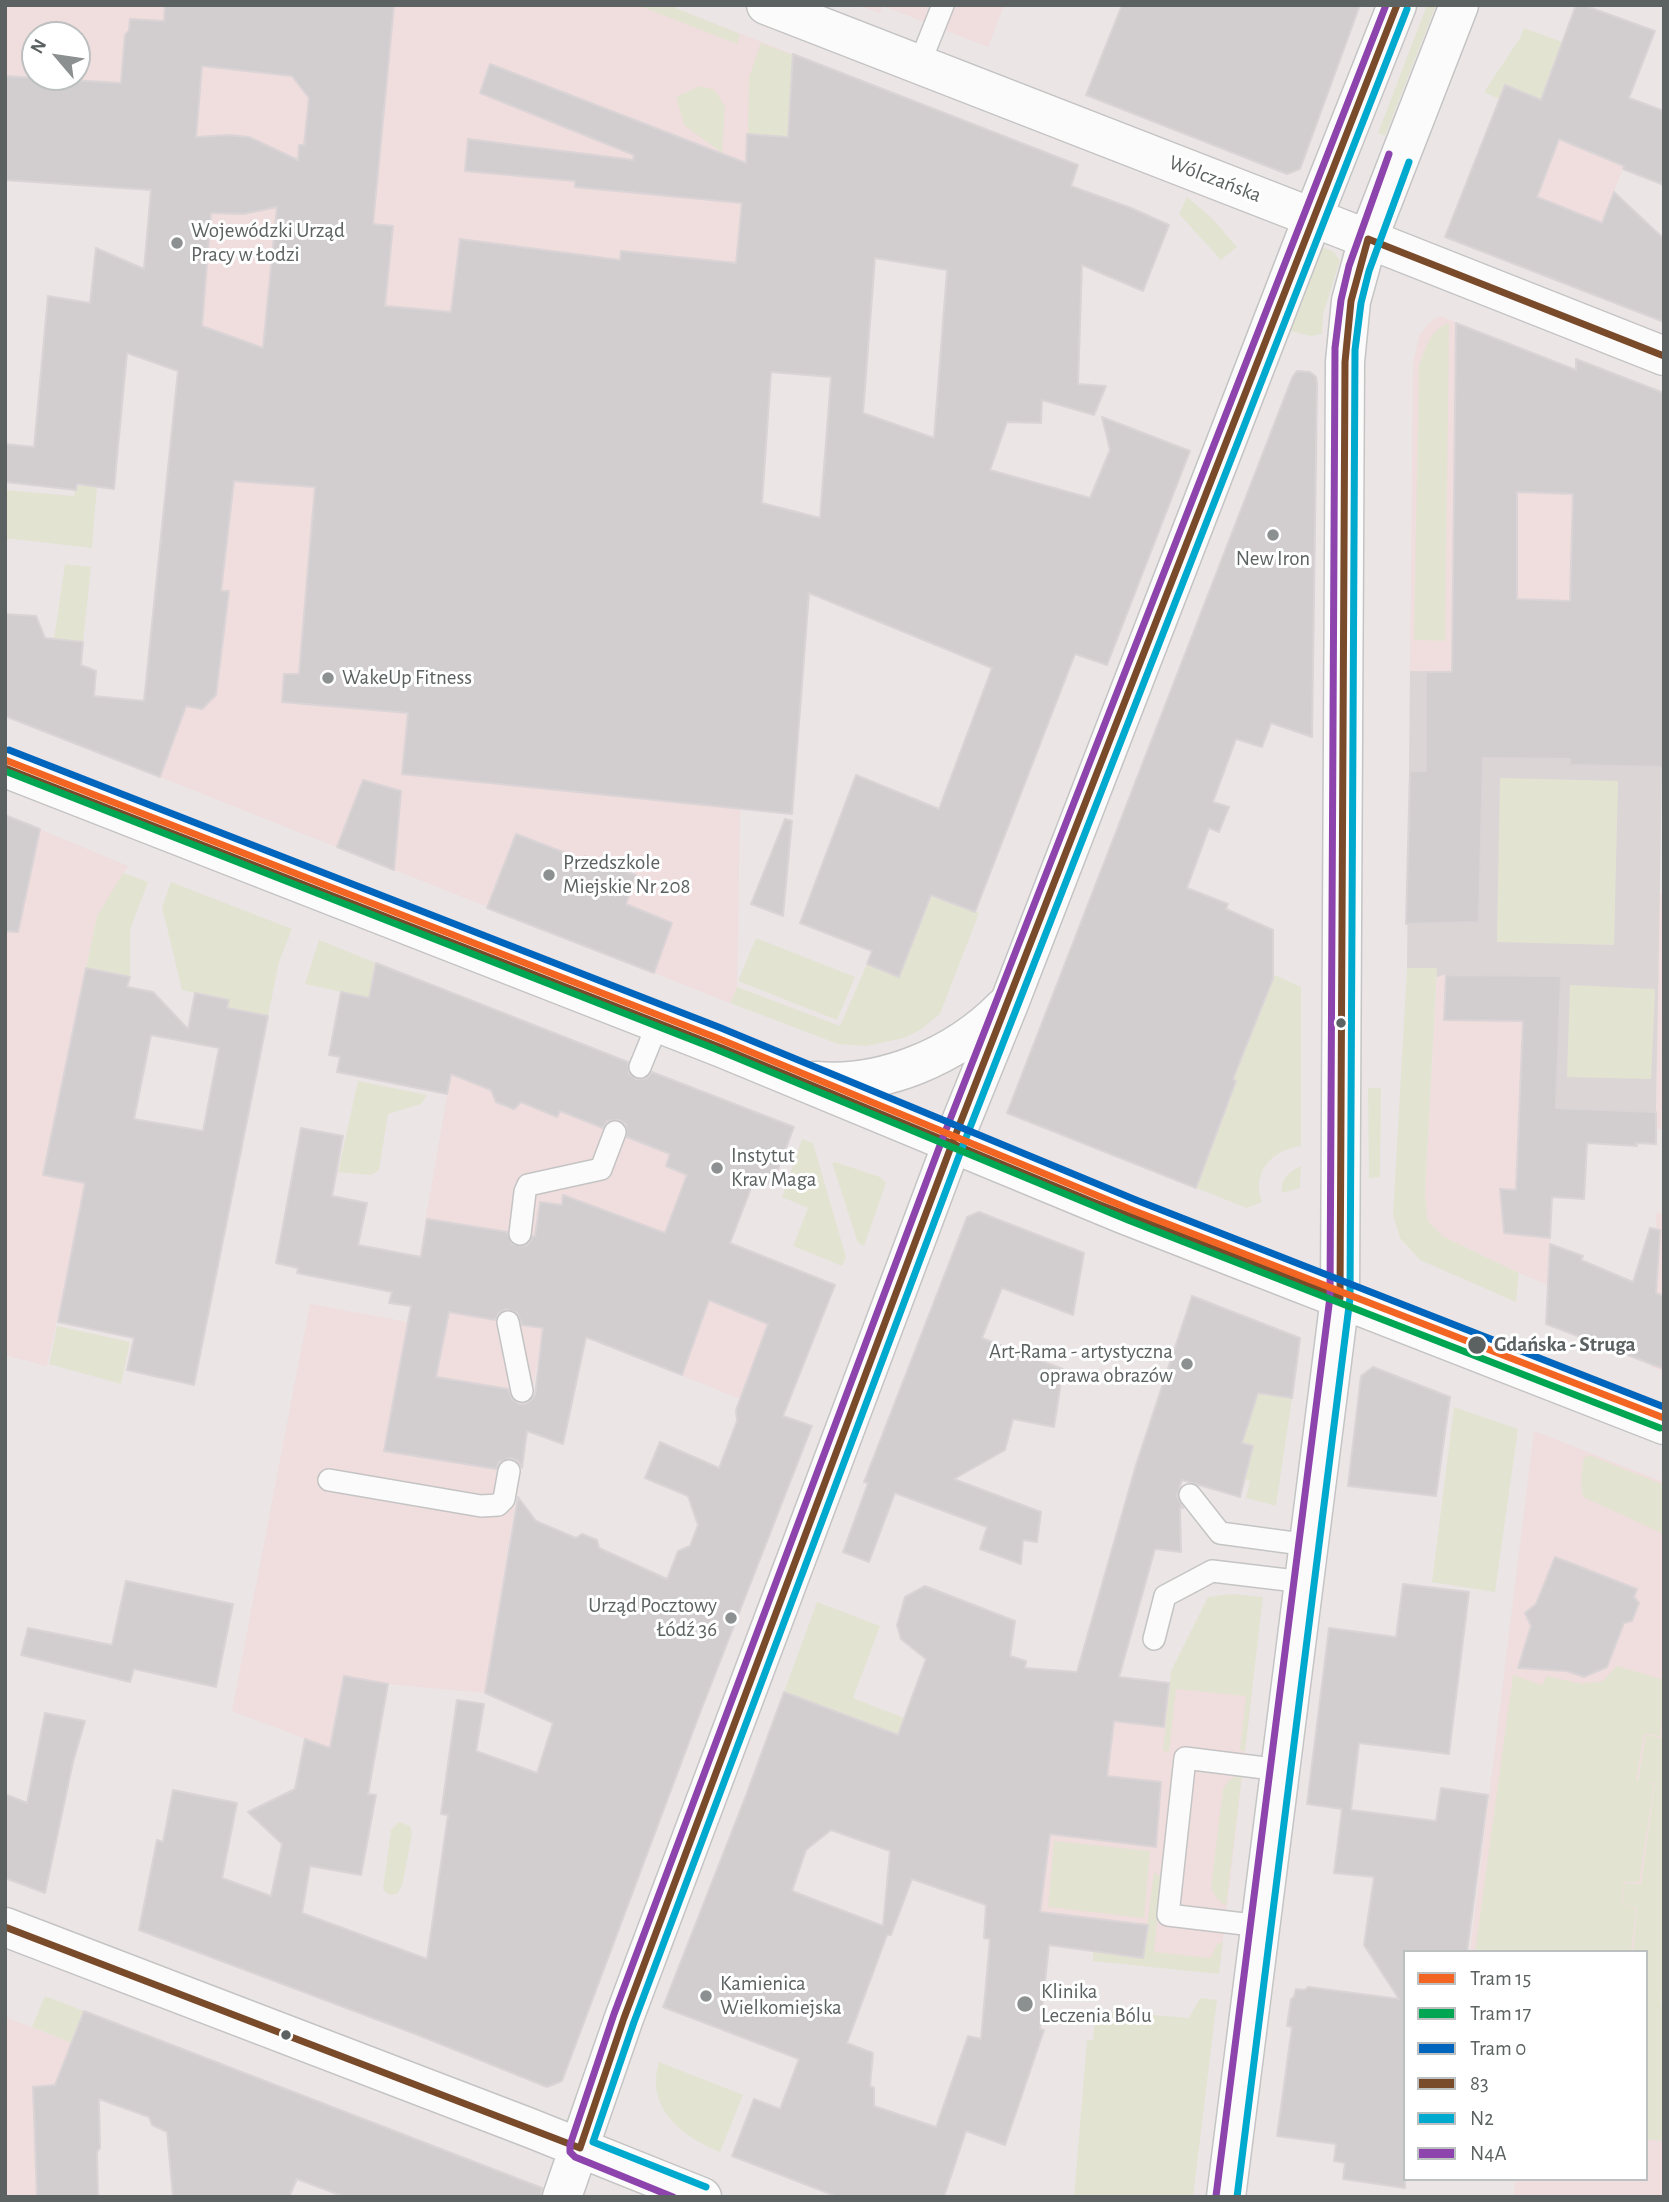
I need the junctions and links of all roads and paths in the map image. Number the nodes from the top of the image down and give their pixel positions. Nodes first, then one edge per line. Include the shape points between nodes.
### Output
1 (766, 5) edge
2 (943, 5) edge
3 (1397, 5) edge
4 (1459, 5) edge
5 (919, 65) junction
6 (1313, 216) junction
7 (1368, 239) junction
8 (1664, 356) edge
9 (5, 768) edge
10 (1010, 1000) junction
11 (658, 1023) junction
12 (640, 1067) dead end
13 (800, 1080) junction
14 (615, 1132) dead end
15 (952, 1144) junction
16 (520, 1234) dead end
17 (1340, 1298) junction
18 (508, 1322) dead end
19 (522, 1391) dead end
20 (1664, 1425) edge
21 (509, 1471) dead end
22 (329, 1480) dead end
23 (1190, 1494) dead end
24 (1307, 1563) junction
25 (1154, 1639) dead end
26 (1280, 1770) junction
27 (1261, 1926) junction
28 (5, 1927) edge
29 (580, 2148) junction
30 (562, 2197) edge
31 (702, 2197) edge
32 (1226, 2197) edge

1 - 5 street, Wólczańska
2 - 5 lane
3 - 6 street
4 - 7 street
5 - 6 street, Wólczańska
6 - 7 street, Wólczańska
6 - 10 street
7 - 8 street, Wólczańska
7 - 17 street via 1351,301 1345,362
9 - 11 street
10 - 13 street via 967,1039 924,1062 864,1078
10 - 15 street
11 - 12 lane
11 - 13 street
13 - 15 street
14 - 16 lane via 601,1169 528,1185
15 - 17 street
15 - 29 street via 624,2018
17 - 20 street
17 - 24 street
18 - 19 lane
21 - 22 lane via 504,1499 498,1505 481,1506
23 - 24 lane via 1220,1533
24 - 25 lane via 1212,1571 1166,1596
24 - 26 street
26 - 27 street
26 - 27 lane via 1185,1758 1168,1914
27 - 32 street
28 - 29 street
29 - 30 street
29 - 31 street

